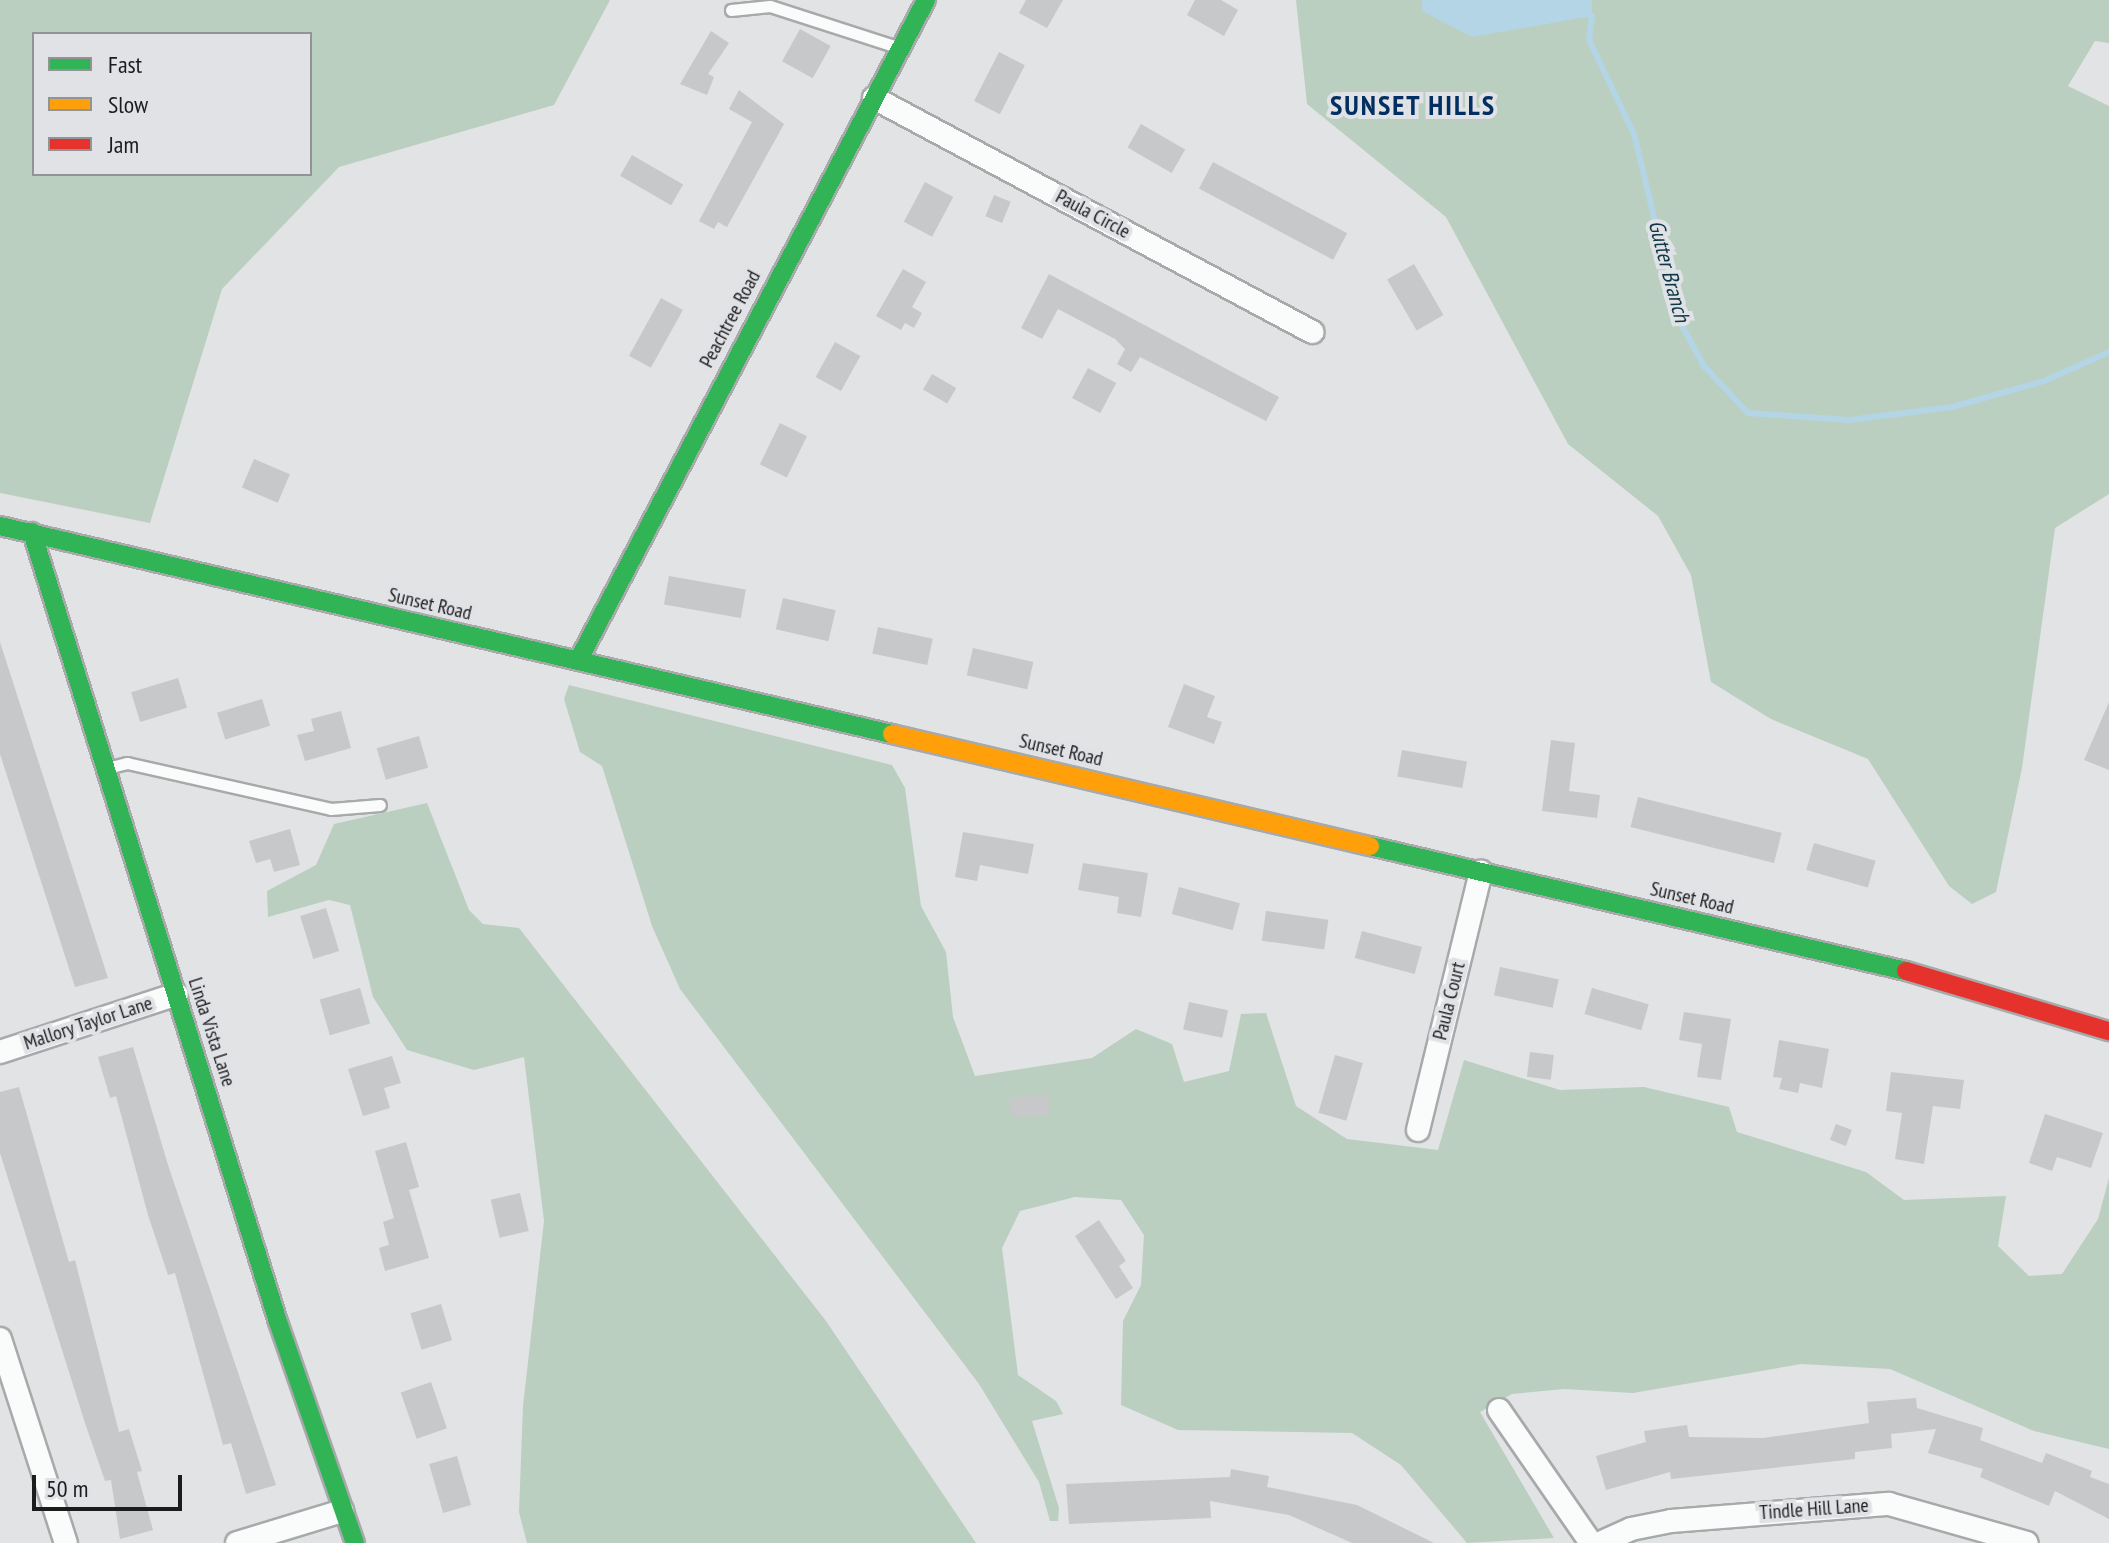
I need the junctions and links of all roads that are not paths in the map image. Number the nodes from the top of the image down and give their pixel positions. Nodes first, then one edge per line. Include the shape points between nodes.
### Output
1 (926, 0) edge
2 (731, 10) dead end
3 (900, 48) junction
4 (874, 98) junction
5 (1312, 332) dead end
6 (0, 526) edge
7 (32, 532) junction
8 (578, 661) junction
9 (102, 769) junction
10 (380, 805) dead end
11 (1481, 872) junction
12 (177, 994) junction
13 (2109, 1031) edge
14 (0, 1052) edge
15 (1418, 1130) dead end
16 (0, 1339) edge
17 (1499, 1410) dead end
18 (342, 1511) junction
19 (66, 1543) edge
20 (237, 1543) edge
21 (355, 1543) edge
22 (1591, 1543) edge
23 (1600, 1543) edge
24 (2027, 1543) edge

1 - 3 main road, Peachtree Road
2 - 3 lane via 770,6
3 - 4 main road, Peachtree Road
4 - 5 street, Paula Circle
4 - 8 main road, Peachtree Road
6 - 7 main road, Sunset Road
7 - 8 main road, Sunset Road
7 - 9 main road, Linda Vista Lane
8 - 11 main road, Sunset Road
9 - 10 lane via 127,763 331,809
9 - 12 main road, Linda Vista Lane
11 - 13 main road, Sunset Road via 1997,993
11 - 15 street, Paula Court
12 - 14 street, Mallory Taylor Lane
12 - 18 main road, Linda Vista Lane
16 - 19 street
17 - 22 street
18 - 20 street
18 - 21 main road, Linda Vista Lane
23 - 24 street, Tindle Hill Lane via 1671,1521 1889,1504

